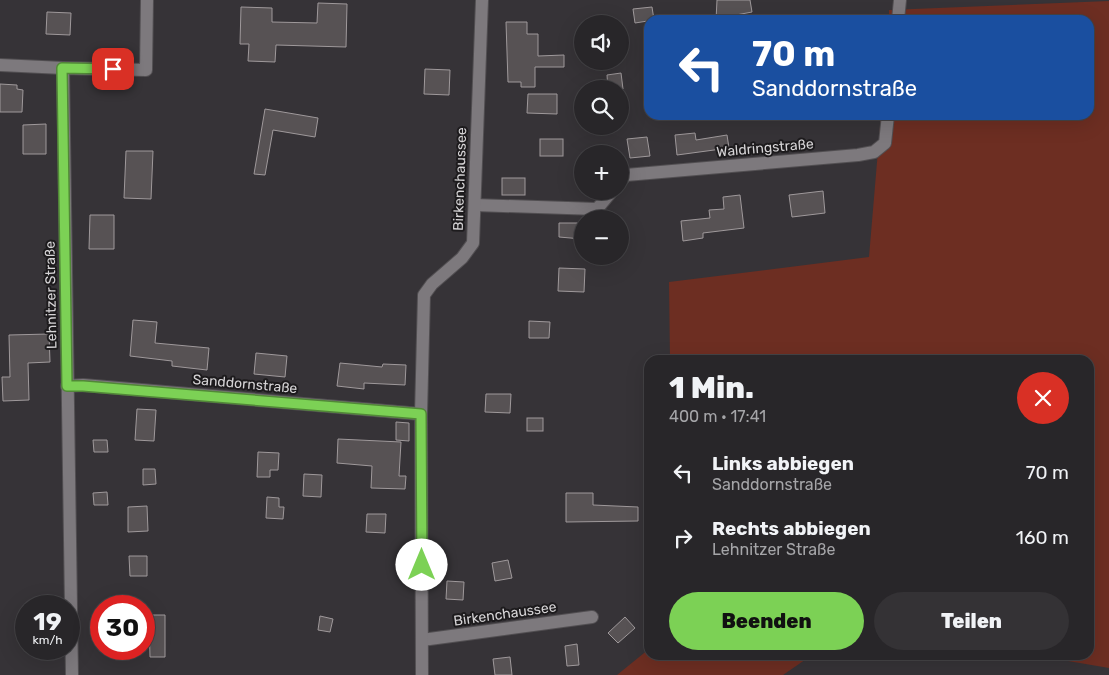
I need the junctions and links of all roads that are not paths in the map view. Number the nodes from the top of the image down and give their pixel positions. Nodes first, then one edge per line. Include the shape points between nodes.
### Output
1 (148, 0) edge
2 (482, 0) edge
3 (900, 0) edge
4 (898, 15) edge
5 (0, 65) edge
6 (62, 68) junction
7 (887, 120) edge
8 (629, 175) edge
9 (604, 200) edge
10 (475, 205) junction
11 (67, 386) junction
12 (421, 414) junction
13 (592, 617) dead end
14 (422, 640) junction
15 (72, 675) edge
16 (422, 675) edge

1 - 6 street via 146,70
2 - 10 street, Birkenchaussee
3 - 4 street
5 - 6 street
6 - 11 street, Lehnitzer Straße
7 - 8 street, Waldringstraße via 885,143 874,152
9 - 10 street via 597,209
10 - 12 street, Birkenchaussee via 473,243 424,295
11 - 12 street, Sanddornstraße
11 - 15 street, Lehnitzer Straße
12 - 14 street, Birkenchaussee
13 - 14 street, Birkenchaussee
14 - 16 street, Birkenchaussee

